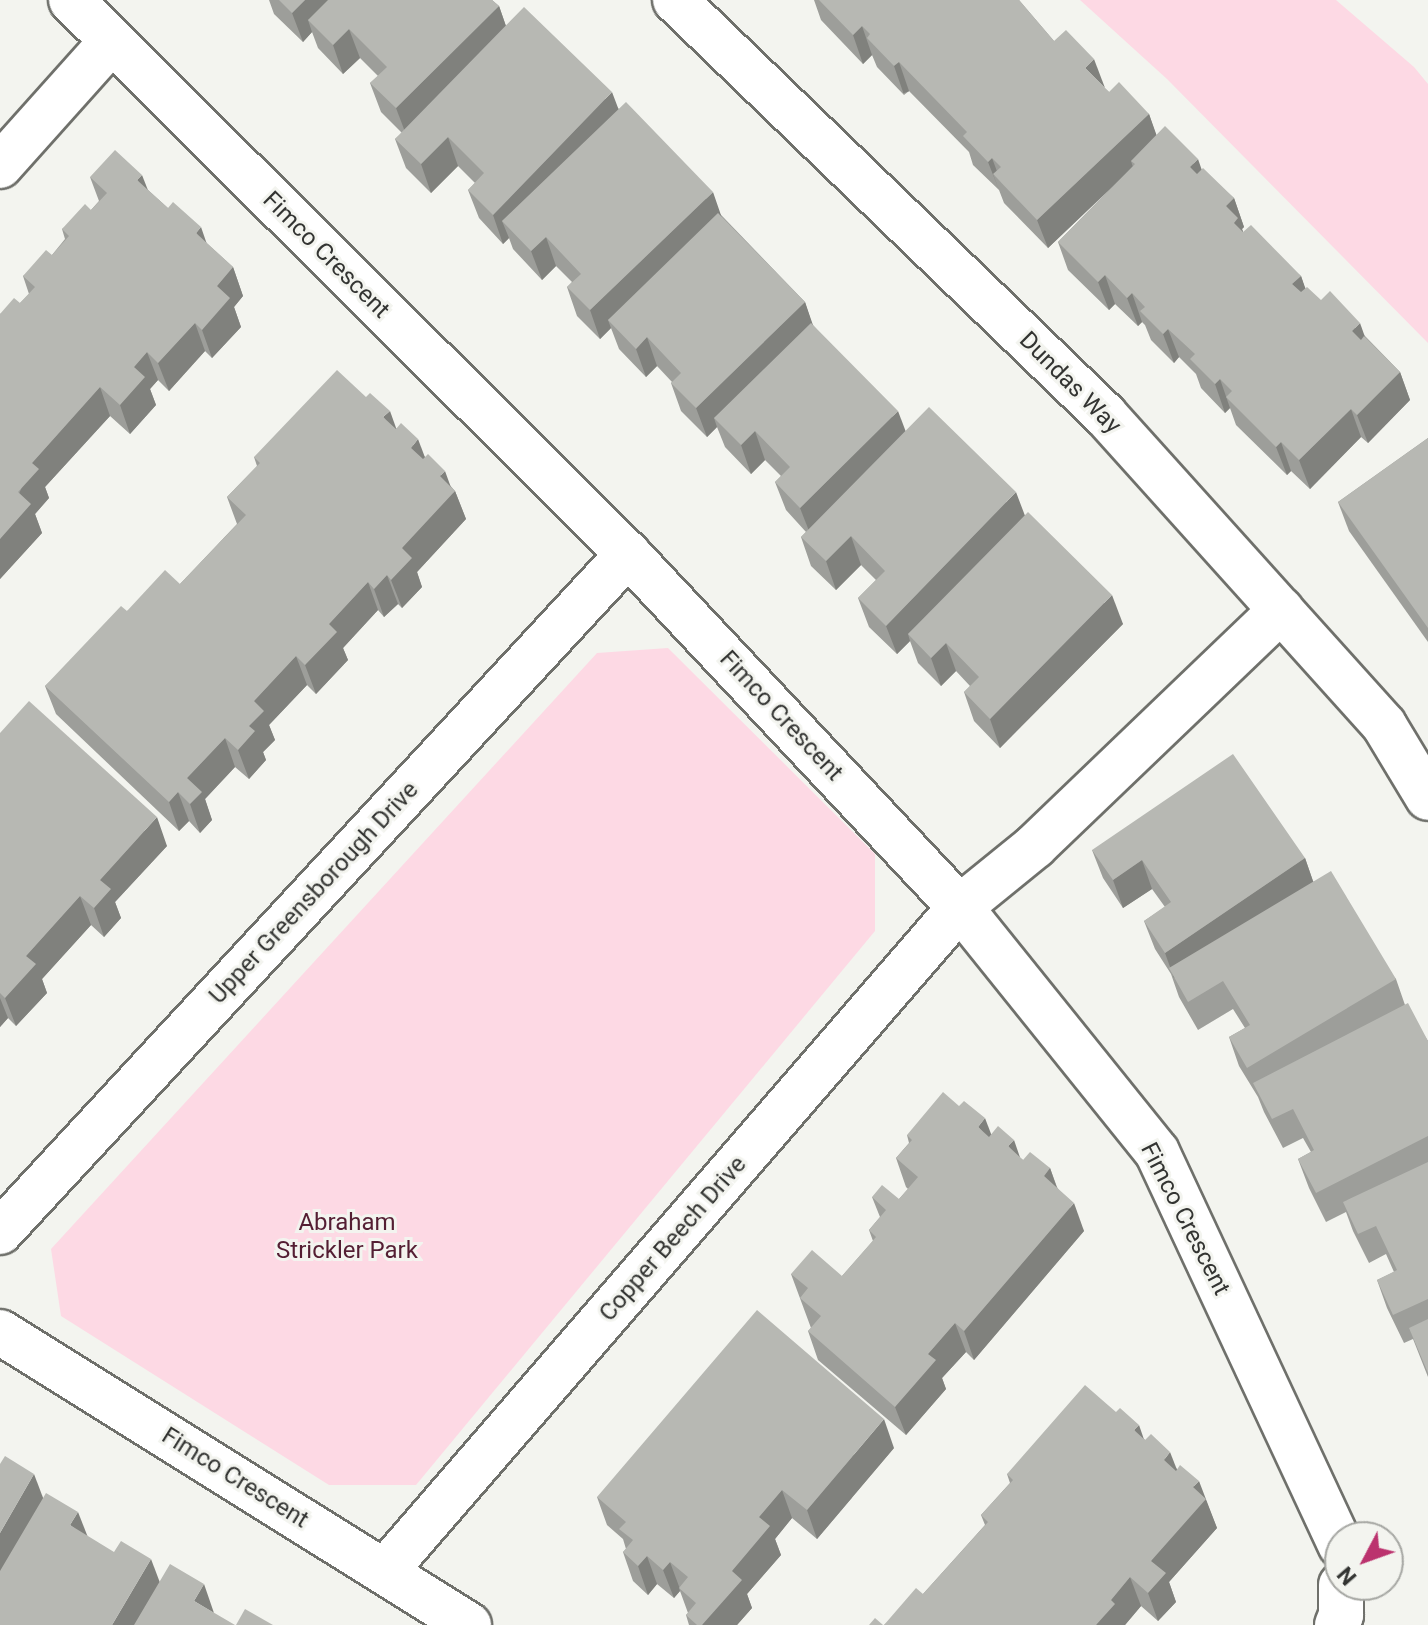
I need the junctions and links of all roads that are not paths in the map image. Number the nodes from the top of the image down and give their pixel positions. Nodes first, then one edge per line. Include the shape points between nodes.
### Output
1 (71, 0) edge
2 (675, 0) edge
3 (111, 42) junction
4 (0, 166) edge
5 (628, 554) junction
6 (1281, 610) junction
7 (1428, 798) edge
8 (960, 907) junction
9 (0, 1232) edge
10 (0, 1332) edge
11 (1329, 1521) edge
12 (385, 1571) junction
13 (1341, 1601) edge
14 (469, 1625) edge
15 (1337, 1625) edge

1 - 3 street, Fimco Crescent
2 - 6 street, Dundas Way via 1105,415
3 - 4 street
3 - 5 street, Fimco Crescent
5 - 8 street, Fimco Crescent
5 - 9 street, Upper Greensborough Drive
6 - 7 street, Dundas Way via 1384,725
6 - 8 street, Copper Beech Drive via 1035,846
8 - 11 street, Fimco Crescent via 1157,1152
8 - 12 street, Copper Beech Drive
10 - 12 street, Fimco Crescent
12 - 14 street, Fimco Crescent
13 - 15 street

